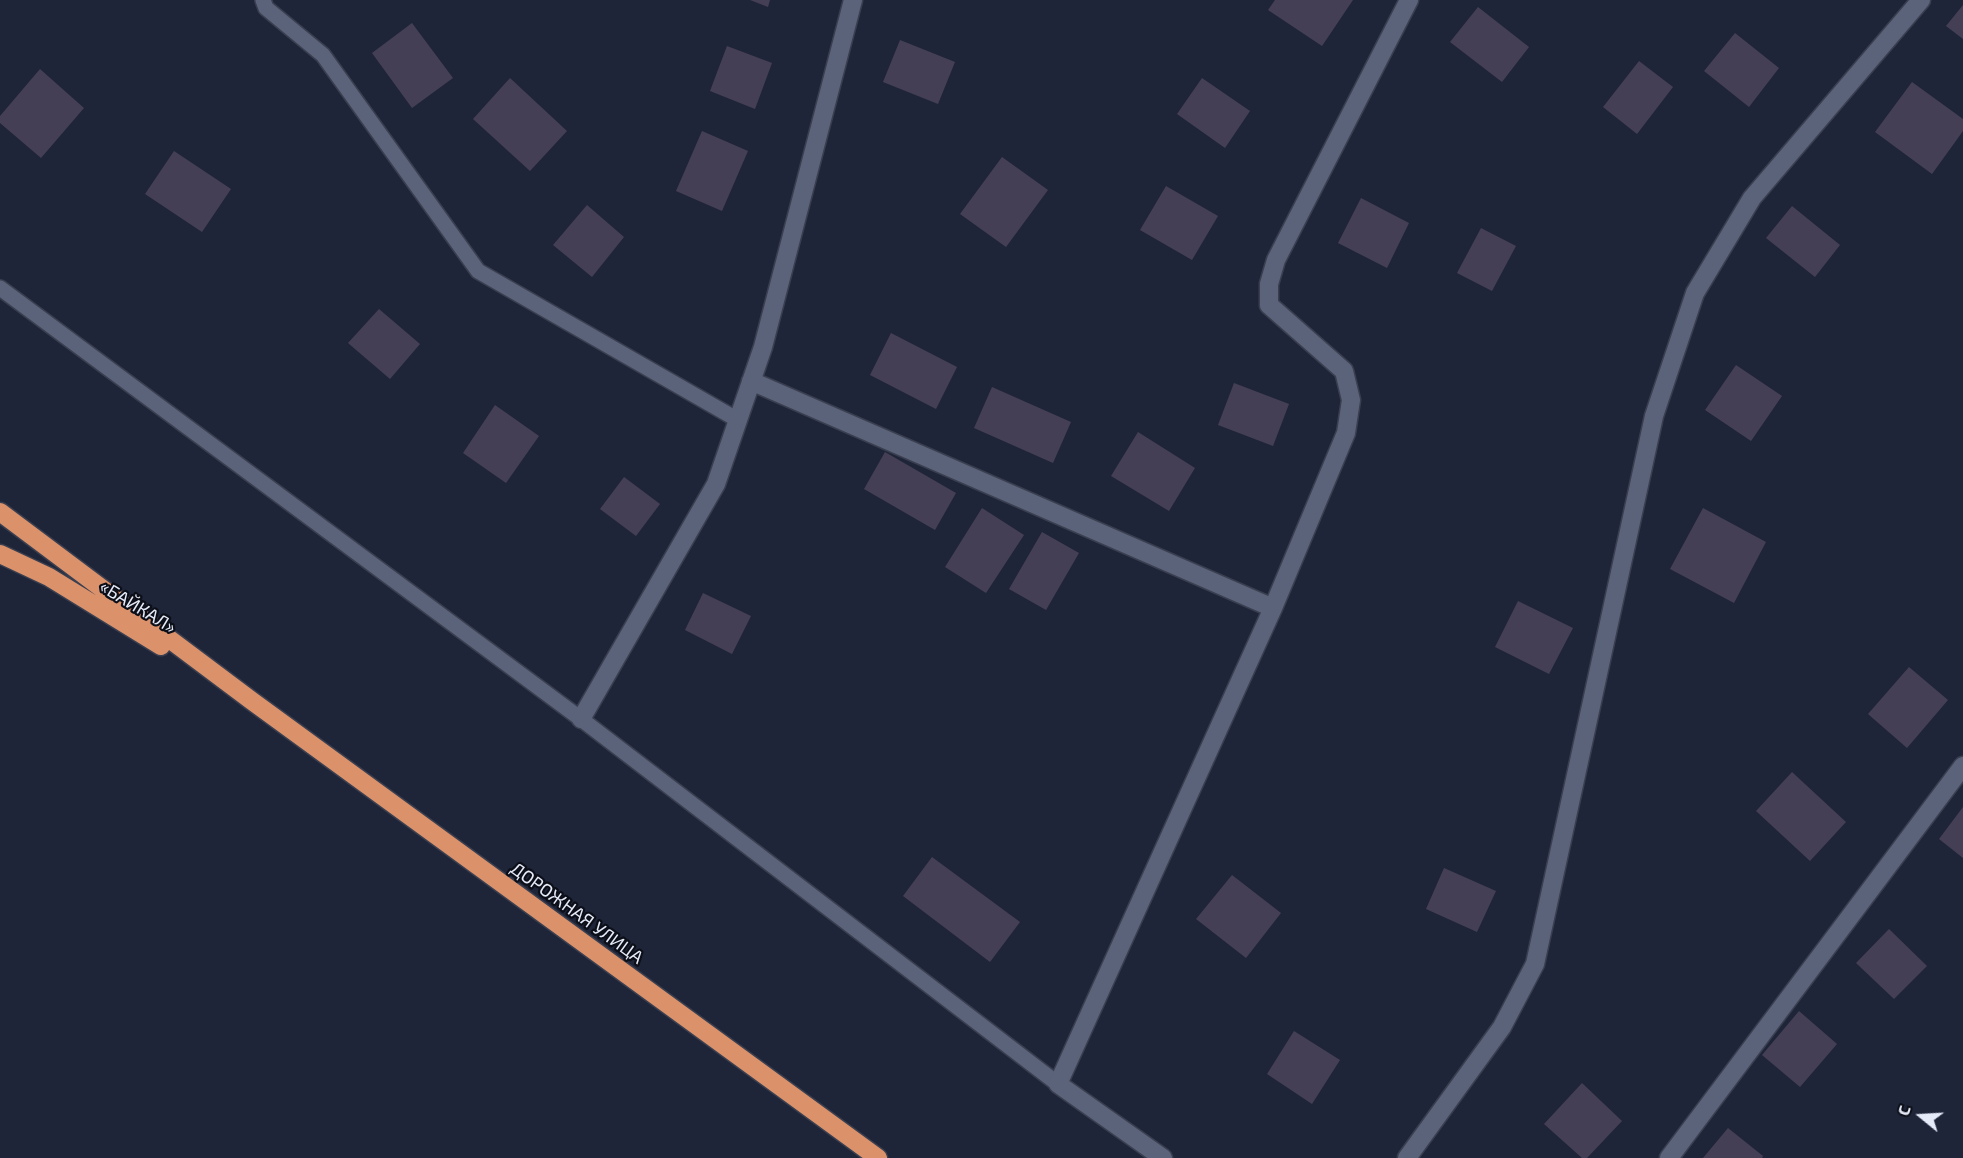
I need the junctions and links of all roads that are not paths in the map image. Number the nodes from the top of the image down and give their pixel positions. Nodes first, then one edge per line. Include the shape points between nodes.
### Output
1 (263, 0) edge
2 (853, 0) edge
3 (1409, 0) edge
4 (1921, 0) edge
5 (0, 288) edge
6 (751, 381) junction
7 (738, 420) junction
8 (0, 512) edge
9 (0, 554) edge
10 (1273, 608) junction
11 (252, 701) junction
12 (581, 719) junction
13 (1963, 766) edge
14 (1058, 1084) junction
15 (878, 1158) edge
16 (1163, 1158) edge
17 (1407, 1158) edge
18 (1669, 1158) edge

1 - 7 lane via 266,8 323,55 478,271
2 - 6 street
3 - 10 street via 1276,260 1269,284 1269,305 1344,371 1351,400 1346,434
4 - 17 street via 1752,198 1695,293 1654,416 1535,964 1503,1027
5 - 12 lane
6 - 7 street
6 - 10 street
7 - 12 street via 716,484
8 - 11 highway
9 - 11 highway, «БАЙКАЛ» via 49,578
10 - 14 street
11 - 15 highway, ДОРОЖНАЯ УЛИЦА
12 - 14 lane
13 - 18 street
14 - 16 street

